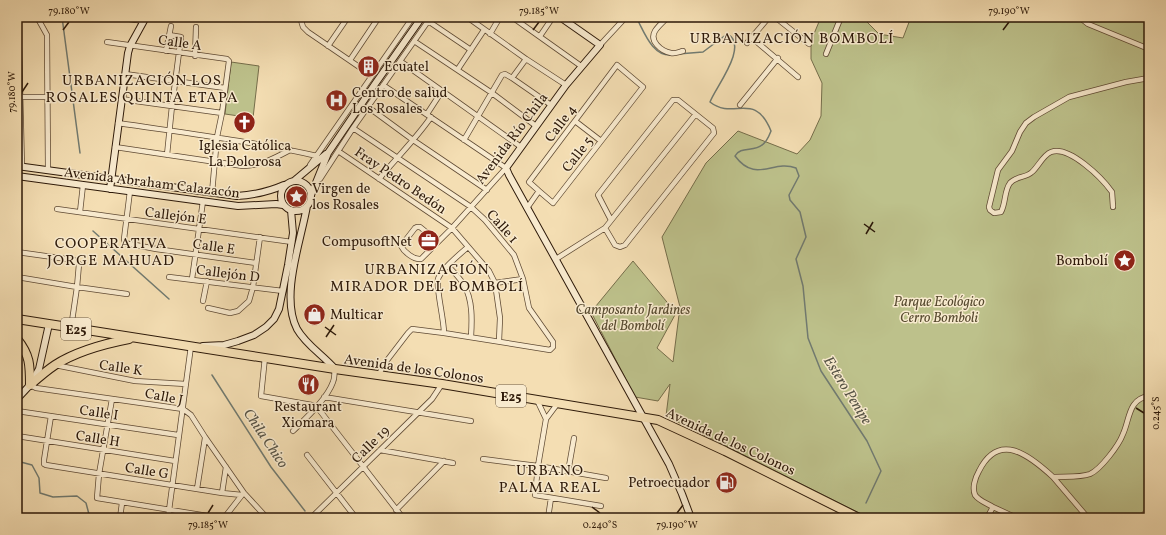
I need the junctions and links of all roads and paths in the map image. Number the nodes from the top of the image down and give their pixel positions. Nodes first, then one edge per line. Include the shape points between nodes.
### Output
1 (20, 17) edge
2 (37, 17) edge
3 (114, 17) edge
4 (300, 17) edge
5 (348, 17) edge
6 (379, 17) edge
7 (412, 17) edge
8 (422, 17) edge
9 (467, 17) edge
10 (500, 17) edge
11 (512, 17) edge
12 (553, 17) edge
13 (560, 17) edge
14 (626, 17) edge
15 (668, 17) edge
16 (769, 17) edge
17 (775, 17) edge
18 (841, 17) edge
19 (1079, 17) edge
20 (145, 19) edge
21 (429, 19) edge
22 (17, 20) edge
23 (171, 26) dead end
24 (196, 27) dead end
25 (484, 30) junction
26 (490, 34) junction
27 (169, 36) junction
28 (540, 36) junction
29 (17, 37) edge
30 (751, 37) junction
31 (414, 41) junction
32 (107, 42) dead end
33 (747, 43) dead end
34 (809, 44) dead end
35 (600, 45) junction
36 (130, 46) junction
37 (328, 46) junction
38 (1149, 49) edge
39 (470, 50) junction
40 (166, 51) junction
41 (683, 51) dead end
42 (180, 53) junction
43 (826, 54) dead end
44 (195, 56) junction
45 (778, 58) junction
46 (526, 59) junction
47 (350, 60) junction
48 (400, 61) junction
49 (617, 65) joint
50 (581, 66) junction
51 (458, 69) junction
52 (125, 74) junction
53 (371, 75) junction
54 (798, 77) dead end
55 (512, 78) junction
56 (1149, 78) edge
57 (175, 80) junction
58 (383, 85) junction
59 (566, 85) junction
60 (225, 88) junction
61 (442, 92) junction
62 (492, 93) junction
63 (19, 97) edge
64 (48, 97) junction
65 (121, 99) junction
66 (551, 105) junction
67 (740, 105) dead end
68 (172, 106) junction
69 (368, 107) junction
70 (222, 113) junction
71 (695, 115) junction
72 (429, 116) junction
73 (478, 116) junction
74 (575, 121) junction
75 (118, 123) junction
76 (536, 126) junction
77 (353, 128) junction
78 (169, 130) junction
79 (217, 137) junction
80 (413, 140) junction
81 (464, 140) junction
82 (601, 141) junction
83 (115, 147) junction
84 (521, 147) junction
85 (290, 150) junction
86 (338, 151) junction
87 (328, 153) junction
88 (167, 155) junction
89 (317, 156) junction
90 (397, 157) junction
91 (216, 163) junction
92 (20, 167) edge
93 (506, 168) junction
94 (48, 170) junction
95 (304, 172) junction
96 (17, 176) edge
97 (111, 179) junction
98 (379, 179) junction
99 (295, 180) junction
100 (83, 185) junction
101 (284, 185) junction
102 (315, 185) junction
103 (110, 189) junction
104 (487, 190) junction
105 (130, 191) junction
106 (539, 191) junction
107 (212, 193) junction
108 (311, 195) junction
109 (203, 201) junction
110 (283, 205) junction
111 (307, 206) junction
112 (1113, 207) dead end
113 (470, 208) junction
114 (527, 208) junction
115 (57, 209) dead end
116 (291, 210) junction
117 (80, 212) junction
118 (126, 220) junction
119 (611, 220) junction
120 (452, 228) junction
121 (605, 228) junction
122 (199, 229) junction
123 (260, 237) junction
124 (437, 241) junction
125 (292, 242) junction
126 (468, 247) junction
127 (17, 252) edge
128 (195, 255) junction
129 (556, 259) junction
130 (256, 263) junction
131 (448, 266) junction
132 (17, 277) edge
133 (169, 277) dead end
134 (192, 279) junction
135 (523, 279) junction
136 (207, 281) junction
137 (495, 283) junction
138 (77, 287) junction
139 (252, 287) junction
140 (283, 291) junction
141 (128, 294) dead end
142 (203, 301) dead end
143 (208, 308) dead end
144 (17, 319) edge
145 (49, 324) junction
146 (72, 328) junction
147 (444, 333) junction
148 (470, 337) junction
149 (135, 338) junction
150 (17, 339) edge
151 (499, 341) junction
152 (191, 346) junction
153 (265, 357) junction
154 (54, 365) junction
155 (335, 369) junction
156 (378, 376) junction
157 (186, 384) junction
158 (442, 384) junction
159 (30, 385) junction
160 (1149, 396) edge
161 (324, 398) junction
162 (17, 399) edge
163 (112, 399) junction
164 (537, 400) junction
165 (558, 403) junction
166 (317, 407) junction
167 (183, 409) junction
168 (17, 411) edge
169 (418, 412) junction
170 (51, 416) junction
171 (643, 417) junction
172 (546, 419) junction
173 (471, 421) dead end
174 (107, 424) junction
175 (293, 431) dead end
176 (178, 435) junction
177 (17, 436) edge
178 (205, 438) junction
179 (574, 438) dead end
180 (47, 441) junction
181 (103, 450) junction
182 (380, 450) junction
183 (307, 455) dead end
184 (483, 459) dead end
185 (175, 461) junction
186 (444, 461) junction
187 (453, 463) dead end
188 (538, 466) junction
189 (226, 467) junction
190 (364, 467) junction
191 (568, 472) junction
192 (99, 474) junction
193 (1053, 477) junction
194 (606, 478) dead end
195 (172, 485) junction
196 (197, 489) junction
197 (222, 493) junction
198 (337, 493) junction
199 (243, 494) junction
200 (551, 498) junction
201 (122, 502) junction
202 (601, 506) dead end
203 (993, 506) junction
204 (169, 509) junction
205 (396, 510) junction
206 (17, 513) edge
207 (24, 518) edge
208 (120, 518) edge
209 (168, 518) edge
210 (220, 518) edge
211 (224, 518) edge
212 (267, 518) edge
213 (311, 518) edge
214 (356, 518) edge
215 (403, 518) edge
216 (548, 518) edge
217 (691, 518) edge
218 (859, 518) edge
219 (987, 518) edge
220 (1017, 518) edge
221 (1088, 518) edge

1 - 22 street
2 - 64 street via 47,35
3 - 20 street
4 - 37 street via 303,27
5 - 37 street
6 - 47 street
7 - 53 street
8 - 87 main road
9 - 25 street
10 - 26 street
11 - 28 street
12 - 28 street
13 - 35 main road
14 - 35 street
15 - 41 street via 655,30 654,41 660,48 672,53
16 - 30 street
17 - 34 street
18 - 43 street
19 - 38 street via 1088,24
20 - 36 main road
21 - 31 street
21 - 39 street
23 - 27 street
24 - 44 street
25 - 26 street
25 - 39 street
26 - 46 street
27 - 40 street
27 - 42 street via 181,37
28 - 50 street
29 - 63 street via 20,46
30 - 33 street
30 - 45 street
31 - 48 street
31 - 51 street
32 - 36 street, Calle A
35 - 50 main road, Avenida Río Chila
36 - 40 street, Calle A
36 - 52 main road
37 - 47 street
39 - 51 street
40 - 42 street, Calle A
42 - 44 street, Calle A
42 - 57 street
44 - 60 street, Calle A via 227,60 229,63
45 - 54 street
45 - 67 street
46 - 55 street
46 - 59 street
47 - 53 street
48 - 58 street
48 - 61 street
49 - 74 street, Calle 4
49 - 82 street, Calle 5 via 643,87
50 - 59 main road, Avenida Río Chila
51 - 62 street
52 - 57 street
52 - 65 main road
53 - 89 street
55 - 62 street via 503,74
55 - 66 street
56 - 112 street via 1074,95 1034,116 1023,127 1012,151 998,170 989,203 992,212 1001,212 1013,181 1032,173 1047,154 1062,151 1090,168 1112,192
57 - 60 street
57 - 68 street
58 - 69 street
58 - 72 street
59 - 66 main road, Avenida Río Chila
60 - 70 street
61 - 72 street
61 - 73 street
62 - 73 street
62 - 76 street
63 - 64 street
63 - 92 street
64 - 94 street
65 - 68 street
65 - 75 main road
66 - 76 main road, Avenida Río Chila
68 - 70 street
68 - 78 street
69 - 77 street
69 - 80 street
70 - 79 street
71 - 119 street
71 - 119 street via 678,100 673,100 598,195
71 - 121 street via 713,128 714,133 625,244 620,247 616,245
72 - 80 street
72 - 81 street
73 - 81 street
73 - 84 street
74 - 82 street
74 - 106 street, Calle 4 via 529,182
75 - 78 street
75 - 83 main road
76 - 84 main road, Avenida Río Chila
77 - 86 street
77 - 90 street, Calle 1
78 - 79 street
78 - 88 street
79 - 85 street
79 - 91 street
80 - 90 street
80 - 104 street
81 - 93 street
82 - 106 street, Calle 5 via 553,203
83 - 88 street
83 - 97 main road
84 - 93 main road, Avenida Río Chila
85 - 89 street
85 - 91 street via 270,161 250,166
86 - 98 street, Fray Pedro Bedón
86 - 102 street
87 - 95 main road
87 - 102 main road
88 - 91 street
89 - 95 street
90 - 98 street
90 - 113 street, Calle 1
91 - 107 street
92 - 94 main road, Avenida Abraham Calazacón
93 - 104 street, Avenida Río Chila
93 - 114 main road
94 - 97 main road, Avenida Abraham Calazacón
95 - 99 main road
96 - 100 main road, Avenida Abraham Calazacón
97 - 103 main road
97 - 107 main road, Avenida Abraham Calazacón
98 - 120 street, Fray Pedro Bedón
99 - 101 main road
99 - 108 main road via 304,183 310,189
100 - 103 main road, Avenida Abraham Calazacón
100 - 117 street
101 - 107 main road, Avenida Abraham Calazacón via 253,196
101 - 110 main road via 280,193
102 - 108 main road
103 - 105 main road, Avenida Abraham Calazacón
104 - 113 street, Avenida Río Chila
105 - 109 main road, Avenida Abraham Calazacón
105 - 118 street
106 - 114 street
108 - 111 main road
109 - 110 main road, Avenida Abraham Calazacón via 238,206
109 - 122 street
110 - 116 main road
111 - 116 main road via 298,211
111 - 155 main road via 294,269 290,306 298,330
113 - 120 street, Avenida Río Chila
113 - 135 street, Calle 1 via 485,220 514,255
114 - 129 main road
115 - 117 street, Callejón E
116 - 125 main road
117 - 118 street, Callejón E
118 - 122 street, Callejón E
118 - 128 street, Calle E via 125,243
119 - 121 street
120 - 124 street, Avenida Río Chila
120 - 126 street, Fray Pedro Bedón
121 - 129 street
122 - 123 street, Callejón E
122 - 128 street
123 - 125 street, Callejón E
123 - 130 street
124 - 124 street, Avenida Río Chila via 417,227 401,246 419,260
125 - 140 main road
126 - 131 street
126 - 137 street, Fray Pedro Bedón via 489,271
127 - 138 street via 74,260 79,264
128 - 130 street, Calle E
128 - 134 street
129 - 171 main road
130 - 139 street
131 - 147 street via 438,281
131 - 148 street via 468,292 472,317
132 - 138 street
133 - 134 street, Callejón D
134 - 136 street, Callejón D
135 - 137 street
135 - 151 street, Calle 1 via 529,308 553,342 553,347 550,350
136 - 139 street, Callejón D
136 - 142 street
137 - 151 street via 500,318
138 - 141 street
138 - 146 street
139 - 140 street, Callejón D
139 - 143 street via 249,301 238,311 230,313
140 - 152 main road via 274,319 254,335 224,345
144 - 145 highway, Avenida de los Colonos / E25
145 - 146 highway, Avenida de los Colonos / E25
145 - 159 main road via 39,369
146 - 149 highway, Avenida de los Colonos / E25
147 - 148 street
147 - 156 street via 412,329 388,358
148 - 151 street
149 - 152 highway, Avenida de los Colonos / E25
149 - 154 highway via 103,344
150 - 159 highway via 26,352 30,365
152 - 153 highway, Avenida de los Colonos / E25
152 - 157 street
153 - 155 highway, Avenida de los Colonos / E25
153 - 166 street via 261,396
154 - 157 street, Calle K via 135,381
154 - 159 highway
155 - 156 highway, Avenida de los Colonos / E25
155 - 161 street via 334,382
156 - 158 highway, Avenida de los Colonos / E25
157 - 167 street
158 - 164 highway, Avenida de los Colonos / E25
158 - 169 street, Calle 19 via 432,399
159 - 162 main road
159 - 163 street, Calle J
160 - 193 street via 1137,401 1129,412 1119,444 1100,466 1089,474
161 - 166 street
161 - 169 street
163 - 167 street, Calle J
163 - 174 street
164 - 165 highway, Avenida de los Colonos / E25
164 - 172 street
165 - 171 highway, Avenida de los Colonos / E25
165 - 172 street
166 - 175 street
166 - 190 street
167 - 176 street
167 - 178 street, Calle J via 191,415
168 - 170 street, Calle I
169 - 173 street
169 - 182 street, Calle 19
170 - 174 street, Calle I
170 - 180 street
171 - 217 main road via 669,464
171 - 218 highway, Avenida de los Colonos / E25 via 658,420 686,432
172 - 188 street
174 - 176 street, Calle I
174 - 181 street
176 - 185 street
177 - 180 street, Calle H
178 - 189 street, Calle J
178 - 196 street
179 - 191 street
180 - 181 street, Calle H
180 - 192 street, Calle G via 44,464
181 - 185 street, Calle H
181 - 192 street
182 - 186 street
182 - 190 street, Calle 19
183 - 198 street
184 - 188 street
185 - 195 street
186 - 187 street
186 - 205 street
188 - 191 street
188 - 200 street via 535,495
189 - 197 street
189 - 199 street, Calle J
190 - 198 street, Calle 19
190 - 205 street
191 - 194 street
192 - 195 street, Calle G
192 - 201 street via 96,497
193 - 203 street via 1030,457 1007,449 996,451 983,462 973,489 981,501
193 - 221 street
195 - 196 street, Calle G
195 - 204 street
196 - 197 street, Calle G
197 - 199 street, Calle G
198 - 213 street, Calle 19
198 - 214 street
199 - 211 street
199 - 212 street, Calle J
200 - 202 street
200 - 216 street
201 - 204 street
201 - 208 street
203 - 219 street
203 - 220 street
204 - 209 street
204 - 210 street
205 - 215 street
206 - 207 street

